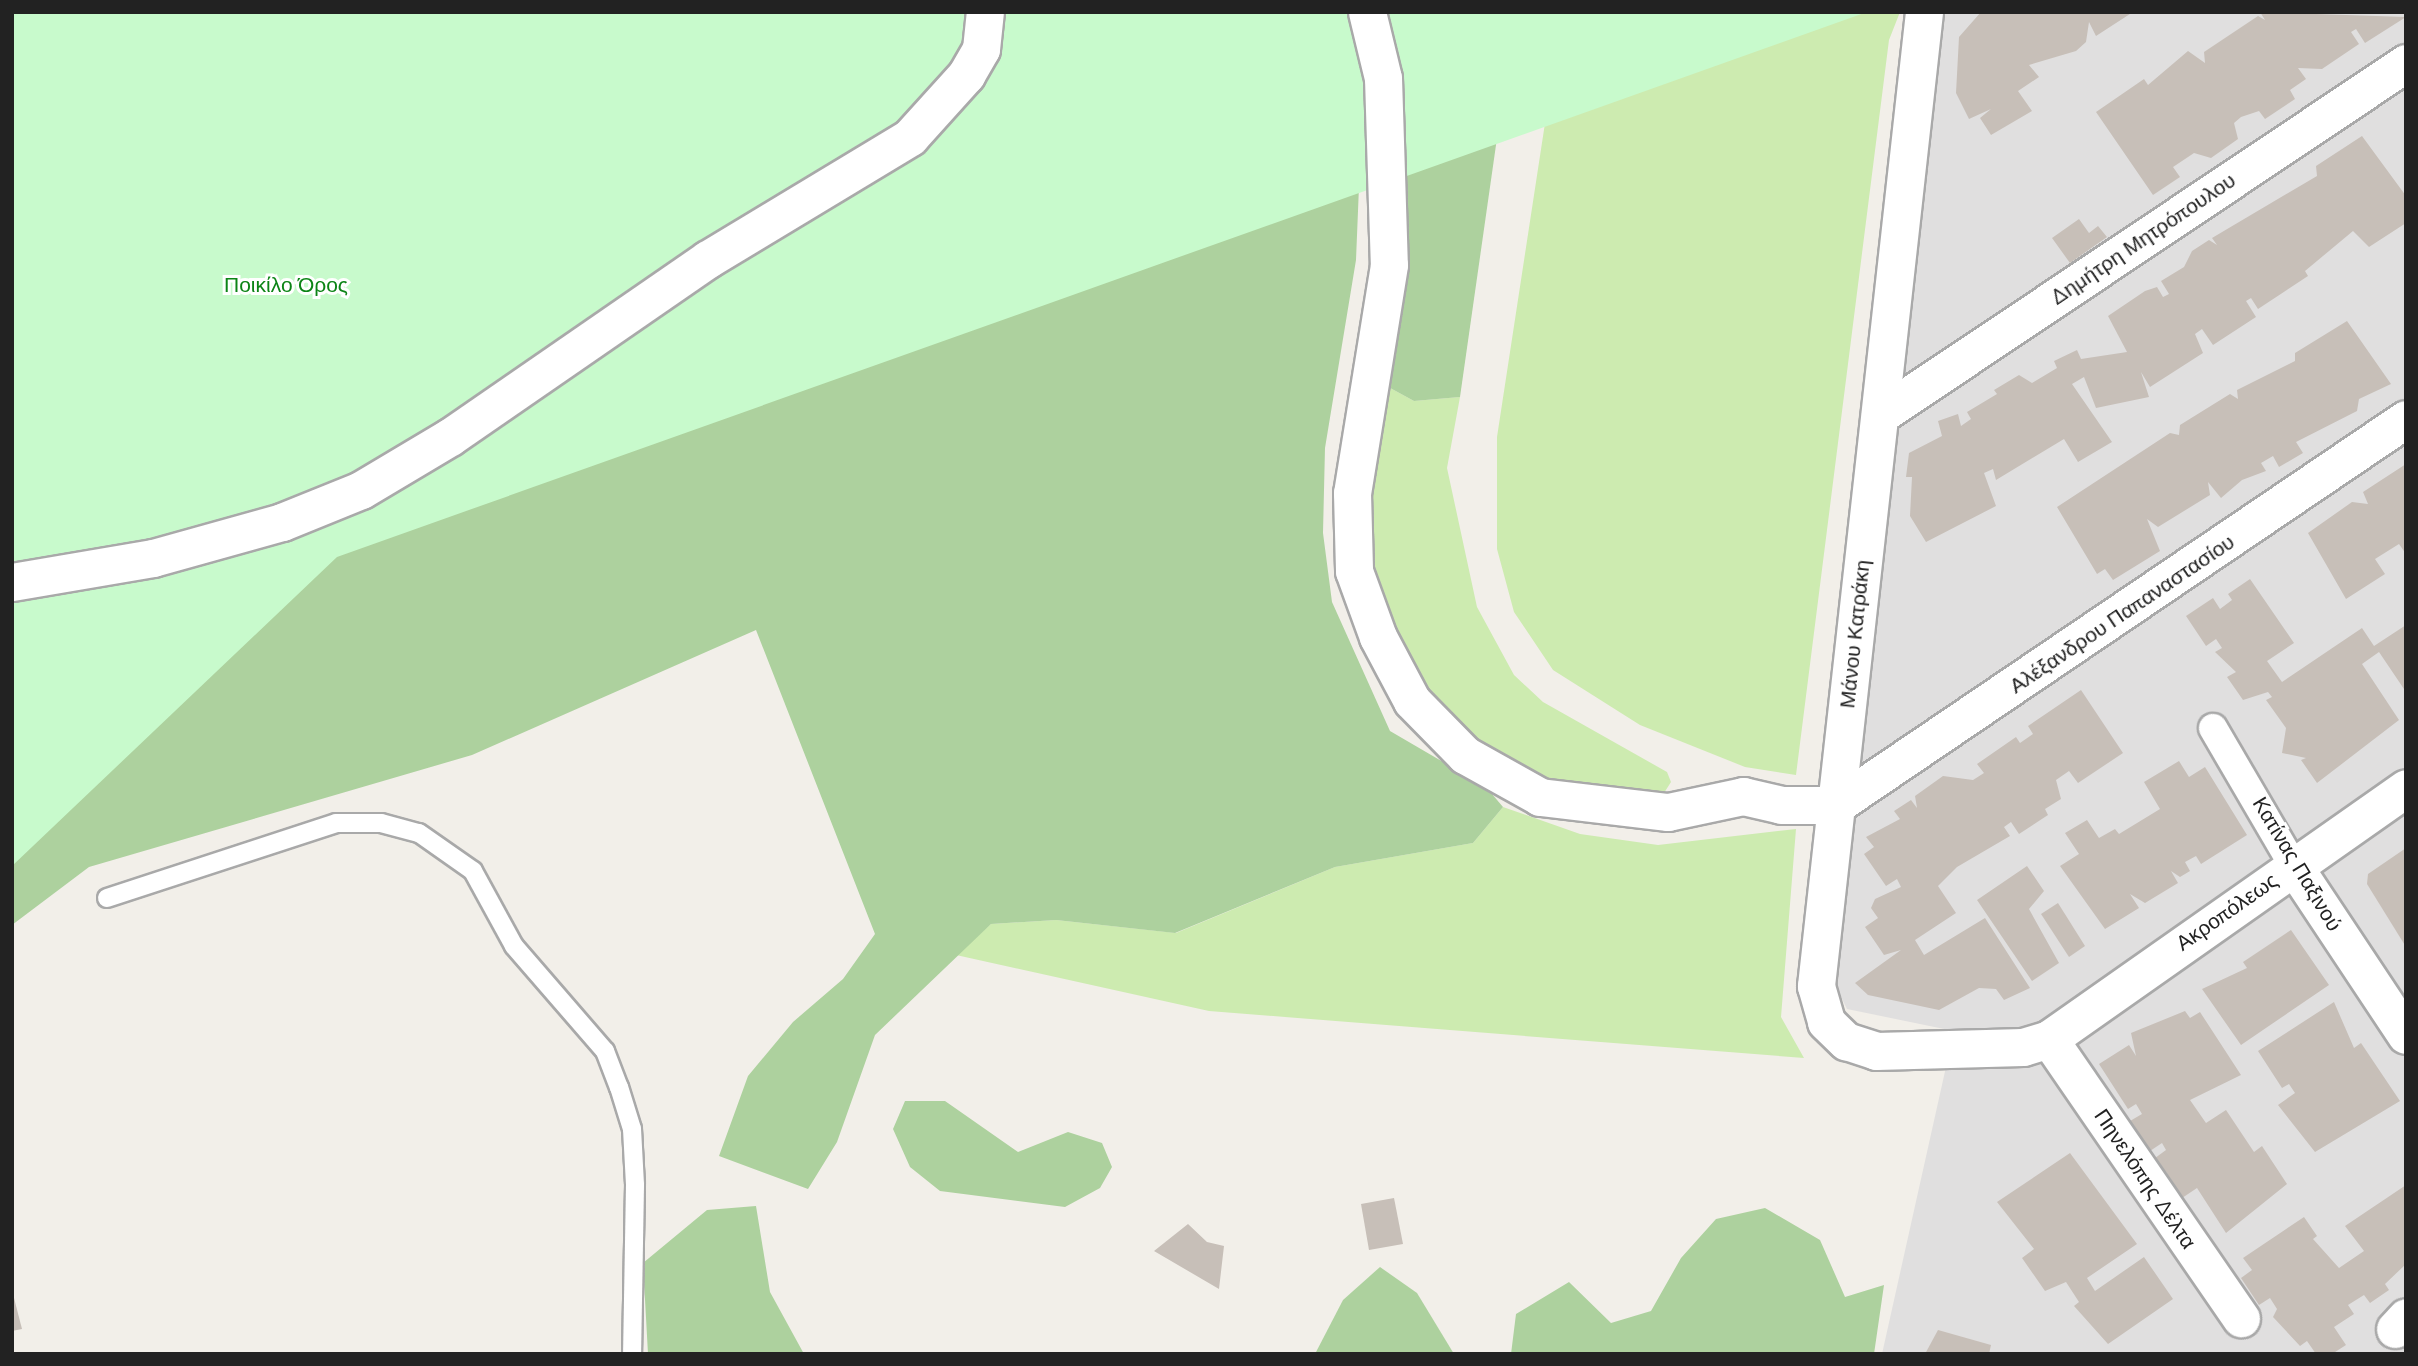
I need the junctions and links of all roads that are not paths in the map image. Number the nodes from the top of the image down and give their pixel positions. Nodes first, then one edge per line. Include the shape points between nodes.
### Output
1 (985, 12) edge
2 (1367, 12) edge
3 (1924, 12) edge
4 (2406, 63) edge
5 (1880, 415) junction
6 (2406, 419) edge
7 (12, 582) edge
8 (2213, 728) dead end
9 (2406, 788) edge
10 (1836, 805) junction
11 (2293, 865) junction
12 (107, 898) dead end
13 (2406, 1035) edge
14 (2049, 1039) junction
15 (2241, 1318) dead end
16 (632, 1354) edge

1 - 7 street via 981,49 966,75 910,136 708,259 450,437 361,490 282,522 153,558
2 - 10 street via 1383,78 1389,265 1352,493 1354,571 1378,637 1412,701 1465,755 1540,797 1668,812 1743,796 1781,805
3 - 5 street, Μάνου Κατράκη
4 - 5 street, Δημήτρη Μητρόπουλου
5 - 10 street, Μάνου Κατράκη
6 - 10 street, Αλέξανδρου Παπαναστασίου
8 - 11 street, Κατίνας Παξινού
9 - 11 street, Ακροπόλεως
10 - 14 street, Μάνου Κατράκη via 1816,986 1830,1027 1851,1044 1876,1051 2023,1047
11 - 13 street, Κατίνας Παξινού
11 - 14 street, Ακροπόλεως
12 - 16 lane via 336,823 381,822 419,833 472,871 514,946 605,1051 619,1087 632,1129
14 - 15 street, Πηνελόπης Δέλτα

